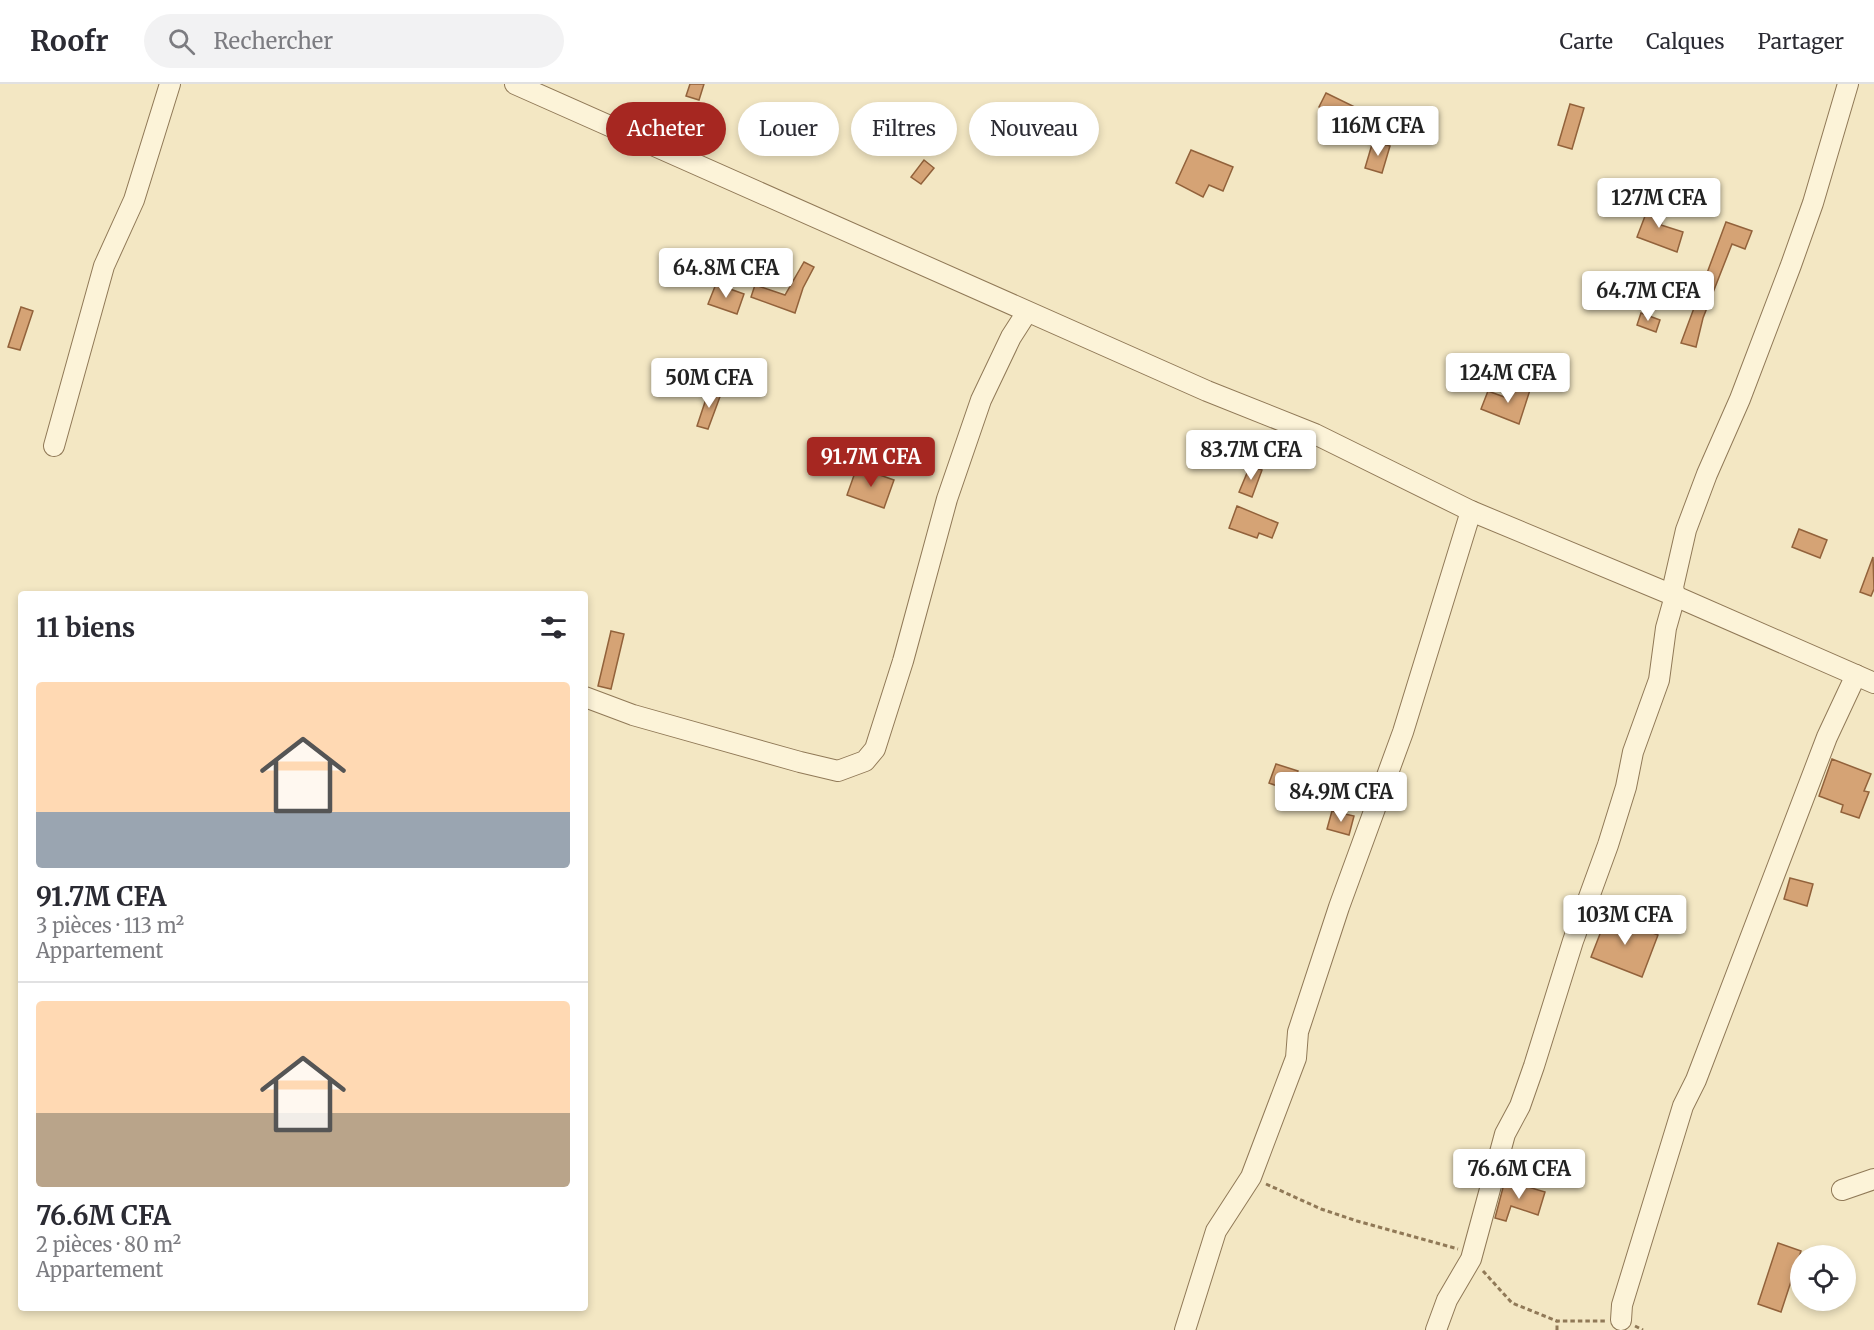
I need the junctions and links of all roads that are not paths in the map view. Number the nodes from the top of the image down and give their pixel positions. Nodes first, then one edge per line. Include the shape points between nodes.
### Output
1 (170, 84) edge
2 (515, 84) edge
3 (1848, 84) edge
4 (1027, 312) junction
5 (54, 446) dead end
6 (1471, 512) junction
7 (1676, 596) junction
8 (1865, 679) edge
9 (588, 698) edge
10 (1874, 1179) edge
11 (1842, 1190) dead end
12 (1621, 1320) road end
13 (1185, 1330) edge
14 (1436, 1330) edge

1 - 5 street via 134,200 104,266
2 - 4 street
3 - 7 street via 1791,265 1686,530 1673,587
4 - 6 street via 1315,434
4 - 9 street via 981,400 946,499 875,749 865,761 838,771 633,715
6 - 7 street
6 - 13 street via 1403,732 1306,1009 1296,1058 1251,1177 1216,1231
7 - 8 street
7 - 14 street via 1666,628 1659,680 1633,752 1623,797 1520,1106 1505,1134 1471,1259 1447,1300
8 - 12 street via 1827,737 1760,917 1683,1106 1622,1305
10 - 11 street

